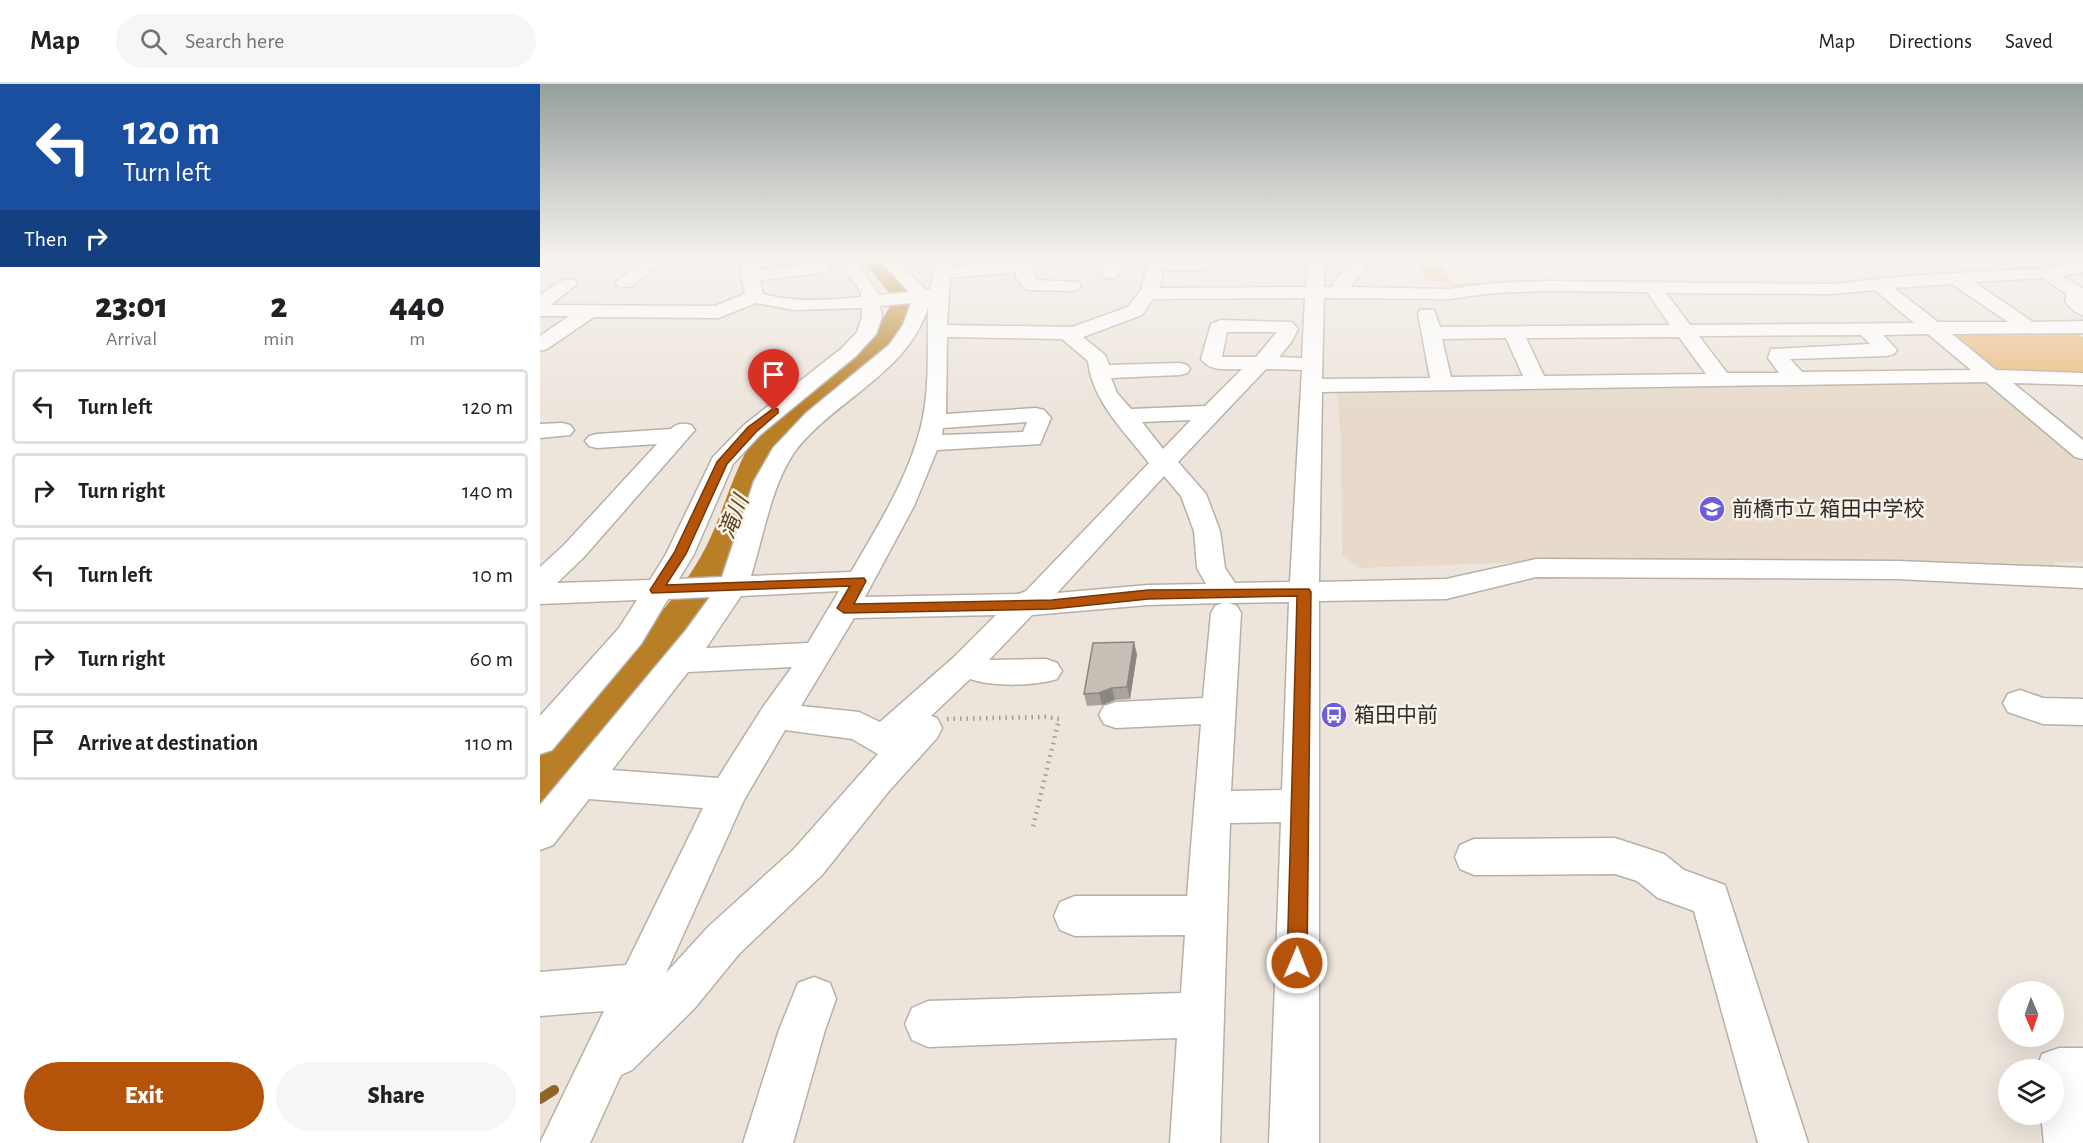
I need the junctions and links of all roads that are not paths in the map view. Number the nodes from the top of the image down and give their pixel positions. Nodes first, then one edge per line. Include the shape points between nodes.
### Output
1 (724, 309) edge
2 (831, 309) edge
3 (865, 309) edge
4 (874, 309) edge
5 (919, 309) edge
6 (934, 309) edge
7 (1135, 309) edge
8 (1323, 309) edge
9 (1426, 309) edge
10 (1525, 309) edge
11 (1668, 309) edge
12 (1794, 309) edge
13 (1911, 309) edge
14 (2002, 309) edge
15 (540, 310) edge
16 (590, 311) junction
17 (864, 314) junction
18 (1543, 318) junction
19 (777, 321) dead end
20 (2028, 327) junction
21 (2083, 327) edge
22 (1935, 328) junction
23 (1866, 329) junction
24 (1815, 330) junction
25 (936, 331) junction
26 (1684, 331) junction
27 (1071, 333) junction
28 (1431, 333) junction
29 (1514, 333) junction
30 (540, 345) edge
31 (1260, 363) junction
32 (1180, 369) dead end
33 (1099, 372) junction
34 (1311, 375) junction
35 (1992, 376) junction
36 (2083, 379) edge
37 (1797, 380) junction
38 (1722, 381) junction
39 (1537, 383) junction
40 (1442, 384) junction
41 (1210, 413) junction
42 (1125, 416) junction
43 (2056, 430) junction
44 (2083, 430) edge
45 (597, 441) dead end
46 (2083, 452) edge
47 (1165, 465) junction
48 (2083, 578) edge
49 (540, 584) edge
50 (728, 587) junction
51 (661, 590) junction
52 (1304, 592) junction
53 (540, 594) edge
54 (852, 595) junction
55 (1226, 603) junction
56 (1024, 605) junction
57 (817, 654) junction
58 (677, 661) junction
59 (971, 667) junction
60 (1046, 671) dead end
61 (2020, 703) dead end
62 (1219, 710) junction
63 (2081, 714) edge
64 (1116, 715) dead end
65 (775, 716) junction
66 (540, 740) edge
67 (901, 743) junction
68 (580, 783) junction
69 (728, 794) junction
70 (1300, 806) junction
71 (1212, 807) junction
72 (540, 833) edge
73 (1474, 857) dead end
74 (1207, 915) junction
75 (1075, 916) dead end
76 (639, 986) junction
77 (540, 994) edge
78 (814, 999) dead end
79 (1202, 1015) junction
80 (928, 1024) dead end
81 (600, 1068) junction
82 (2083, 1071) edge
83 (565, 1143) edge
84 (768, 1143) edge
85 (1195, 1143) edge
86 (1294, 1143) edge
87 (1783, 1143) edge
88 (2068, 1143) edge

1 - 16 street
2 - 17 street
3 - 17 street
4 - 17 street
5 - 50 street via 896,349 814,418 778,459
6 - 25 street
7 - 27 street
8 - 34 street
9 - 28 street
10 - 18 street
11 - 26 street
12 - 24 street
13 - 22 street
14 - 20 street
15 - 16 street
16 - 30 street
17 - 19 street
17 - 51 street via 866,334 856,347 752,430 722,462
18 - 26 street
18 - 29 street
20 - 21 street
20 - 22 street
22 - 23 street
22 - 35 street
23 - 24 street
23 - 37 street via 1887,350 1778,353
24 - 26 street
25 - 27 street
25 - 54 street via 937,396 931,432 899,508
26 - 38 street
27 - 33 street via 1098,359
28 - 29 street
28 - 40 street
29 - 39 street
31 - 31 street via 1286,337 1288,326 1218,328 1212,361
31 - 34 street
31 - 41 street
32 - 33 street
33 - 42 street via 1107,394
34 - 40 street
34 - 52 street
35 - 36 street
35 - 37 street
35 - 43 street
37 - 38 street
38 - 39 street
39 - 40 street
41 - 42 street
41 - 47 street
42 - 47 street
43 - 44 street
43 - 46 street
45 - 49 street via 680,433
47 - 55 street via 1193,494 1207,531 1211,568
47 - 56 street via 1036,598
48 - 52 street via 1897,570 1536,568 1446,589
50 - 51 street
50 - 54 street
50 - 58 street via 697,638
51 - 53 street
51 - 66 street via 630,636
52 - 55 street
52 - 70 street
54 - 56 street
54 - 57 street
55 - 56 street via 1148,595
55 - 62 street
56 - 59 street
57 - 58 street
57 - 65 street
58 - 68 street
59 - 60 street
59 - 67 street
61 - 63 street via 2033,710
62 - 64 street
62 - 71 street
65 - 67 street via 859,726
65 - 69 street
67 - 81 street via 808,862 724,940 678,993
68 - 69 street
68 - 72 street
69 - 76 street
70 - 71 street
70 - 86 street
71 - 74 street
73 - 87 street via 1615,856 1650,867 1672,885 1711,898
74 - 75 street
74 - 79 street
76 - 77 street
76 - 81 street
78 - 84 street
79 - 80 street
79 - 85 street
81 - 83 street
82 - 88 street via 2059,1071

